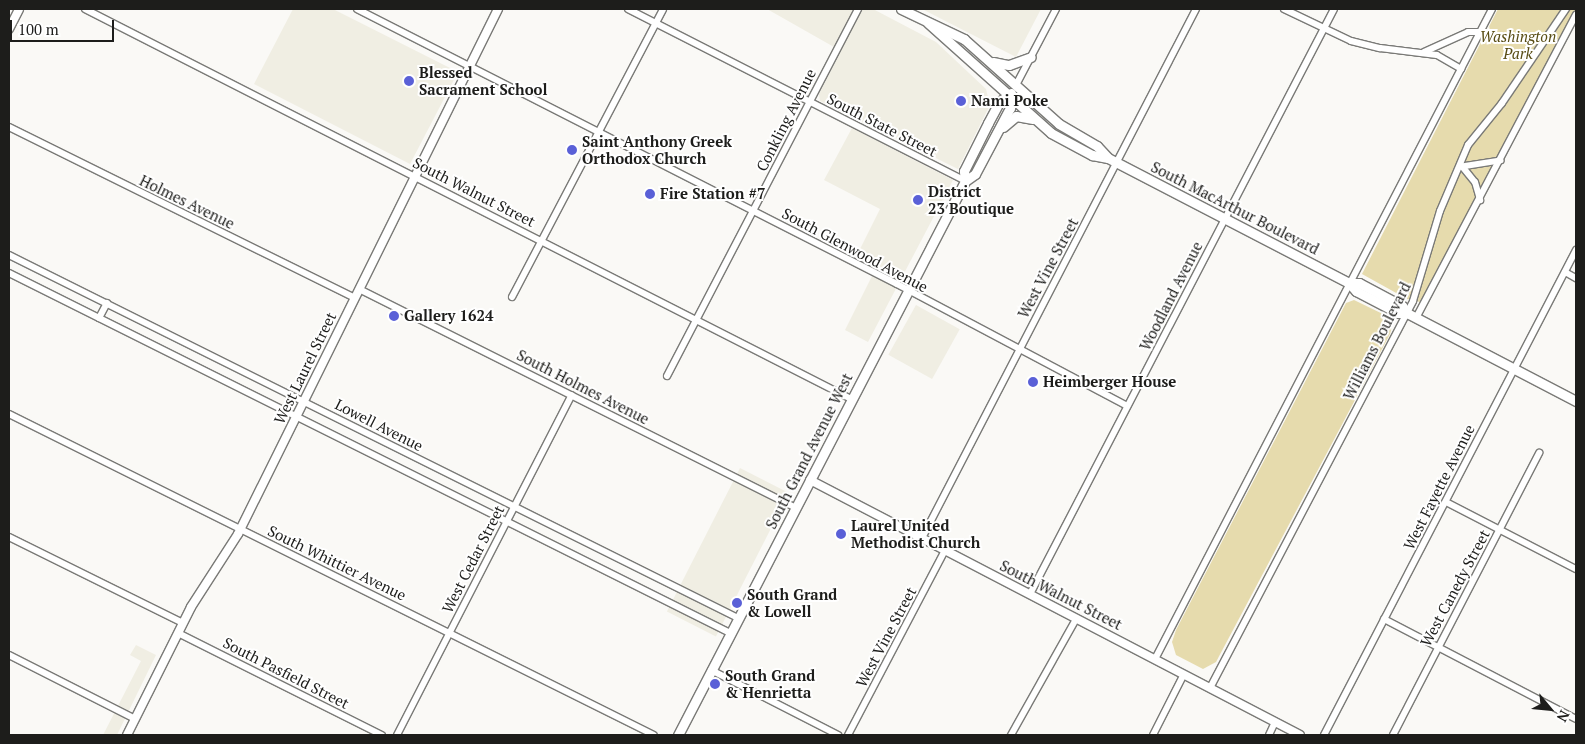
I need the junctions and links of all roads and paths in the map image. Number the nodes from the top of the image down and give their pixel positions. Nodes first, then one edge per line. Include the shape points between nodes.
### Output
1 (19, 9) edge
2 (85, 9) edge
3 (357, 9) edge
4 (498, 9) edge
5 (628, 9) edge
6 (663, 9) edge
7 (858, 9) edge
8 (901, 9) edge
9 (1056, 9) edge
10 (1196, 9) edge
11 (1284, 9) edge
12 (1334, 9) edge
13 (1492, 9) edge
14 (1566, 9) edge
15 (1576, 15) edge
16 (656, 23) junction
17 (928, 23) junction
18 (9, 29) edge
19 (1323, 29) junction
20 (1480, 32) junction
21 (1423, 52) junction
22 (1031, 57) junction
23 (992, 61) junction
24 (470, 67) junction
25 (1460, 69) junction
26 (1016, 85) junction
27 (1009, 96) junction
28 (809, 102) junction
29 (1036, 121) junction
30 (9, 127) edge
31 (599, 132) junction
32 (994, 137) junction
33 (1112, 160) junction
34 (1501, 160) junction
35 (1463, 165) junction
36 (414, 177) junction
37 (965, 181) junction
38 (1480, 200) junction
39 (753, 211) junction
40 (1225, 218) junction
41 (541, 242) junction
42 (1576, 250) edge
43 (9, 255) edge
44 (1565, 272) junction
45 (9, 274) edge
46 (1576, 278) edge
47 (1349, 283) junction
48 (359, 289) junction
49 (908, 291) junction
50 (355, 298) junction
51 (512, 298) dead end
52 (106, 303) junction
53 (1407, 313) junction
54 (99, 318) junction
55 (1416, 318) junction
56 (696, 321) junction
57 (1019, 350) junction
58 (1514, 368) junction
59 (667, 376) dead end
60 (572, 395) junction
61 (851, 399) junction
62 (304, 401) junction
63 (1576, 401) edge
64 (1127, 406) junction
65 (9, 414) edge
66 (296, 416) junction
67 (1539, 453) dead end
68 (810, 480) junction
69 (1446, 502) junction
70 (514, 507) junction
71 (795, 507) junction
72 (507, 521) junction
73 (240, 528) junction
74 (1500, 530) junction
75 (9, 537) edge
76 (922, 538) junction
77 (945, 550) junction
78 (1576, 569) edge
79 (1030, 594) junction
80 (738, 618) junction
81 (1076, 618) junction
82 (1384, 619) junction
83 (183, 623) junction
84 (449, 632) junction
85 (178, 633) junction
86 (730, 633) junction
87 (1438, 647) junction
88 (9, 655) edge
89 (1155, 659) junction
90 (711, 670) junction
91 (1184, 674) junction
92 (1210, 688) junction
93 (136, 719) junction
94 (1576, 719) edge
95 (1275, 722) junction
96 (127, 735) edge
97 (382, 735) edge
98 (397, 735) edge
99 (654, 735) edge
100 (678, 735) edge
101 (838, 735) edge
102 (848, 735) edge
103 (1011, 735) edge
104 (1153, 735) edge
105 (1269, 735) edge
106 (1300, 735) edge
107 (1324, 735) edge
108 (1393, 735) edge

1 - 18 street
2 - 36 street, South Walnut Street
3 - 24 street, South Glenwood Avenue
4 - 24 street, West Laurel Street
5 - 16 street, South State Street
6 - 16 street
7 - 28 street, Conkling Avenue
8 - 17 main road, South MacArthur Boulevard
9 - 22 street, South Grand Avenue West
10 - 33 street, West Vine Street
11 - 19 street
12 - 19 street, Woodland Avenue
13 - 20 street
14 - 35 street, Williams Boulevard via 1502,103 1479,128
15 - 34 street, Williams Boulevard
16 - 28 street, South State Street
16 - 31 street
17 - 23 main road, South MacArthur Boulevard via 953,32
17 - 27 main road, South MacArthur Boulevard
19 - 21 street via 1365,46
19 - 40 street, Woodland Avenue
20 - 21 street via 1474,30
20 - 25 street
21 - 25 street
22 - 23 main road via 1009,65
22 - 26 street, South Grand Avenue West
23 - 26 main road, South MacArthur Boulevard
24 - 31 street, South Glenwood Avenue
24 - 36 street, West Laurel Street
25 - 47 street
26 - 27 main road, South Grand Avenue West
26 - 33 main road, South MacArthur Boulevard via 1060,124 1097,146
27 - 29 main road, South MacArthur Boulevard
27 - 32 main road, South Grand Avenue West via 1010,108
27 - 37 main road, South Grand Avenue West via 999,102 988,123 964,171
28 - 37 street, South State Street
28 - 39 street, Conkling Avenue
29 - 32 main road via 1016,116
29 - 33 main road, South MacArthur Boulevard via 1069,144
30 - 50 street, Holmes Avenue
31 - 39 street, South Glenwood Avenue
31 - 41 street
32 - 37 main road, South Grand Avenue West via 975,174
33 - 40 main road, South MacArthur Boulevard
33 - 57 street, West Vine Street
34 - 35 street
34 - 38 street, Williams Boulevard
35 - 38 street via 1475,182
35 - 53 street, Williams Boulevard via 1440,211 1422,278
36 - 41 street, South Walnut Street
36 - 48 street, West Laurel Street
37 - 49 main road, South Grand Avenue West
38 - 55 street, Williams Boulevard
39 - 49 street, South Glenwood Avenue
39 - 56 street, Conkling Avenue
40 - 47 main road, South MacArthur Boulevard
40 - 64 street, Woodland Avenue
41 - 51 street
41 - 56 street, South Walnut Street
42 - 44 street, West Fayette Avenue
43 - 52 street, Lowell Avenue
44 - 46 street
44 - 58 street, West Fayette Avenue
45 - 54 street, Lowell Avenue
47 - 53 main road, South MacArthur Boulevard via 1356,291 1398,313
47 - 89 street
48 - 50 street, West Laurel Street
48 - 60 street, South Holmes Avenue
49 - 57 street, South Glenwood Avenue
49 - 61 main road, South Grand Avenue West
50 - 62 street, West Laurel Street
52 - 54 street
52 - 62 street, Lowell Avenue
53 - 55 main road, South MacArthur Boulevard
53 - 92 street, Williams Boulevard
54 - 66 street, Lowell Avenue
55 - 58 main road, South MacArthur Boulevard
56 - 59 street, Conkling Avenue
56 - 61 street, South Walnut Street
57 - 64 street, South Glenwood Avenue
57 - 76 street, West Vine Street
58 - 63 main road, South MacArthur Boulevard
58 - 69 street, West Fayette Avenue
60 - 70 street, West Cedar Street
60 - 71 street, South Holmes Avenue
61 - 68 main road, South Grand Avenue West
62 - 66 street, West Laurel Street
62 - 70 street, Lowell Avenue
64 - 79 street, Woodland Avenue
65 - 73 street, South Whittier Avenue
66 - 72 street, Lowell Avenue
66 - 73 street, West Laurel Street
67 - 74 street, West Canedy Street
68 - 71 main road, South Grand Avenue West
68 - 76 street, South Walnut Street
69 - 74 street
69 - 82 street, West Fayette Avenue
70 - 72 street, West Cedar Street
70 - 80 street, Lowell Avenue
71 - 80 main road, South Grand Avenue West
72 - 84 street, West Cedar Street
72 - 86 street, Lowell Avenue
73 - 83 street, West Laurel Street
73 - 84 street, South Whittier Avenue
74 - 78 street
74 - 87 street, West Canedy Street
75 - 83 street
76 - 77 street, South Walnut Street
77 - 79 street, South Walnut Street
77 - 102 street, West Vine Street
79 - 81 street, South Walnut Street
80 - 86 main road, South Grand Avenue West
81 - 89 street, South Walnut Street
81 - 103 street
82 - 87 street
82 - 107 street, West Fayette Avenue
83 - 85 street, West Laurel Street
84 - 98 street, West Cedar Street
84 - 99 street, South Whittier Avenue
85 - 93 street, West Laurel Street
85 - 97 street, South Pasfield Street
86 - 90 main road, South Grand Avenue West
87 - 94 street
87 - 108 street, West Canedy Street
88 - 93 street
89 - 91 street, South Walnut Street
90 - 100 main road, South Grand Avenue West
90 - 101 street
91 - 92 street, South Walnut Street
91 - 104 street
92 - 95 street, South Walnut Street
93 - 96 street, West Laurel Street
95 - 105 street
95 - 106 street, South Walnut Street

